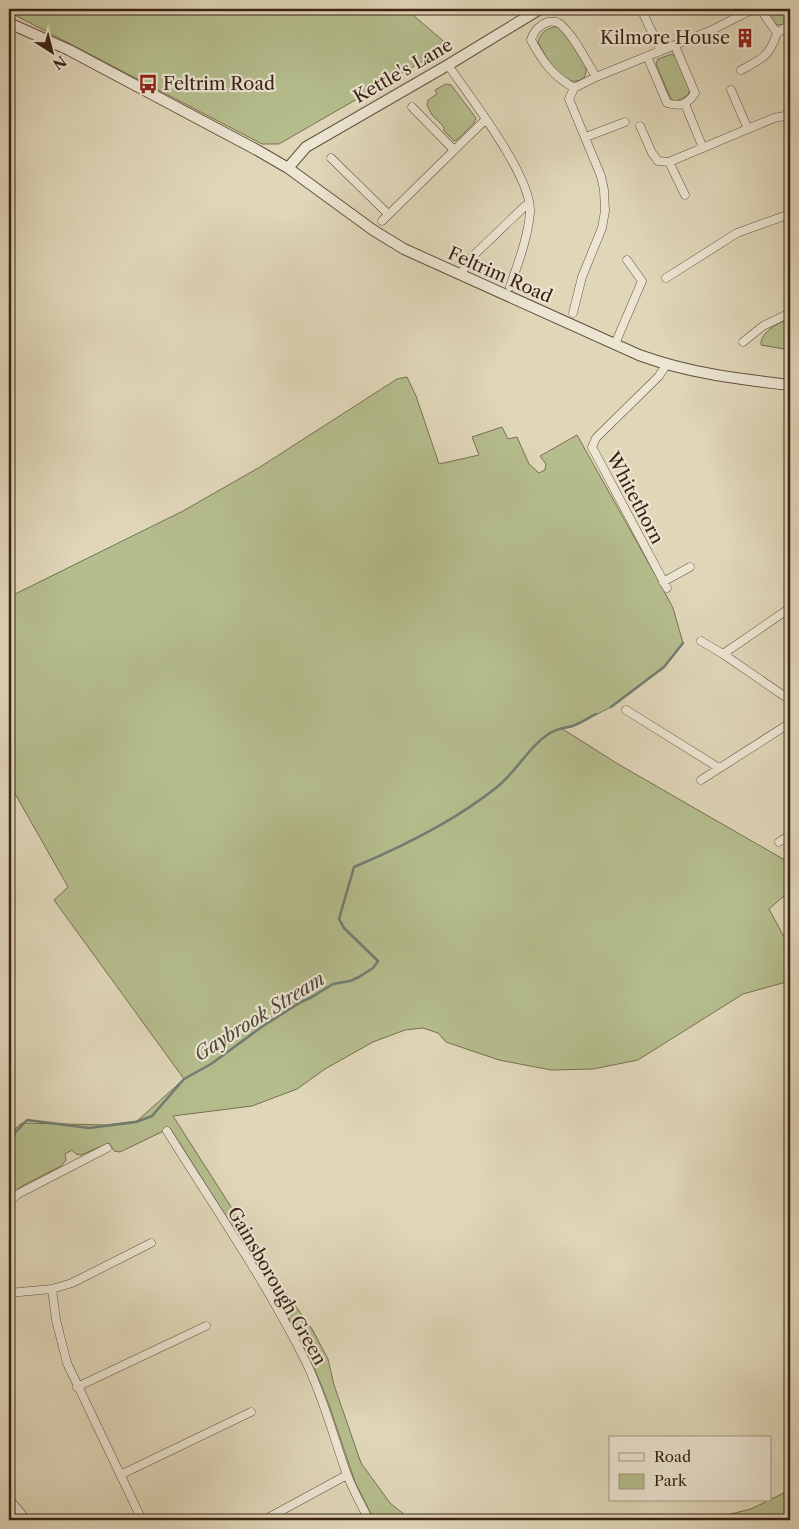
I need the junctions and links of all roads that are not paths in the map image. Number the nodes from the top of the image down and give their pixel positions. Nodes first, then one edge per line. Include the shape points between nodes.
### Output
1 (540, 9) edge
2 (641, 9) edge
3 (752, 9) edge
4 (760, 9) edge
5 (9, 23) edge
6 (790, 25) edge
7 (777, 33) junction
8 (675, 46) junction
9 (661, 51) junction
10 (647, 56) junction
11 (448, 65) junction
12 (741, 70) dead end
13 (596, 77) junction
14 (574, 88) junction
15 (731, 90) dead end
16 (685, 104) junction
17 (412, 107) dead end
18 (790, 115) edge
19 (486, 119) junction
20 (624, 122) dead end
21 (640, 126) dead end
22 (748, 129) junction
23 (586, 138) junction
24 (703, 148) junction
25 (454, 149) junction
26 (331, 158) dead end
27 (668, 162) junction
28 (288, 168) junction
29 (686, 195) dead end
30 (529, 204) junction
31 (388, 214) junction
32 (790, 214) edge
33 (382, 221) dead end
34 (626, 260) dead end
35 (460, 275) junction
36 (666, 278) dead end
37 (510, 287) dead end
38 (790, 312) edge
39 (574, 313) dead end
40 (743, 342) dead end
41 (615, 344) junction
42 (666, 365) junction
43 (790, 385) edge
44 (690, 567) dead end
45 (790, 608) edge
46 (701, 641) dead end
47 (723, 654) junction
48 (790, 700) edge
49 (626, 710) dead end
50 (790, 722) edge
51 (719, 768) junction
52 (701, 780) dead end
53 (790, 835) edge
54 (779, 842) dead end
55 (167, 1131) dead end
56 (107, 1148) dead end
57 (9, 1202) edge
58 (151, 1243) dead end
59 (52, 1289) junction
60 (9, 1293) edge
61 (206, 1326) dead end
62 (77, 1386) junction
63 (251, 1412) dead end
64 (120, 1475) junction
65 (347, 1475) junction
66 (9, 1499) edge
67 (25, 1518) dead end
68 (142, 1520) edge
69 (264, 1520) edge
70 (368, 1520) edge

1 - 11 street, Kettle's Lane
2 - 9 street
3 - 8 street
4 - 7 street
5 - 28 street, Feltrim Road via 69,50
6 - 7 street
7 - 12 street via 767,54
8 - 9 street
8 - 16 street via 695,93
9 - 10 street
10 - 13 street
10 - 16 street via 667,103
11 - 19 street
11 - 28 street, Kettle's Lane via 306,147
13 - 14 street
13 - 14 street via 574,40 560,24 554,21 544,23 533,33 531,40 549,69 559,80
14 - 23 street via 569,99
15 - 22 street
16 - 24 street
17 - 25 street
18 - 22 street
19 - 25 street
19 - 30 street via 522,180
20 - 23 street
21 - 27 street via 658,162
22 - 24 street
23 - 39 street via 601,176 605,210 602,228 582,277
24 - 27 street
25 - 31 street
26 - 31 street
27 - 29 street
28 - 35 street, Feltrim Road via 386,239
30 - 35 street via 473,256
30 - 37 street via 526,233
31 - 33 street
32 - 36 street via 737,232
34 - 41 street via 642,281
35 - 41 street, Feltrim Road
38 - 40 street via 763,326
41 - 42 street, Feltrim Road
42 - 43 street, Feltrim Road
42 - 44 street, Whitethorn via 659,376 596,438 592,447 665,585
45 - 47 street
46 - 47 street
47 - 48 street
49 - 51 street
50 - 51 street
51 - 52 street
53 - 54 street
55 - 65 street, Gainsborough Green via 255,1271 307,1364
56 - 57 street via 18,1194
58 - 59 street via 72,1283
59 - 60 street
59 - 62 street via 61,1343
61 - 62 street
62 - 64 street
63 - 64 street
64 - 68 street
65 - 69 street
65 - 70 street, Gainsborough Green
66 - 67 street

